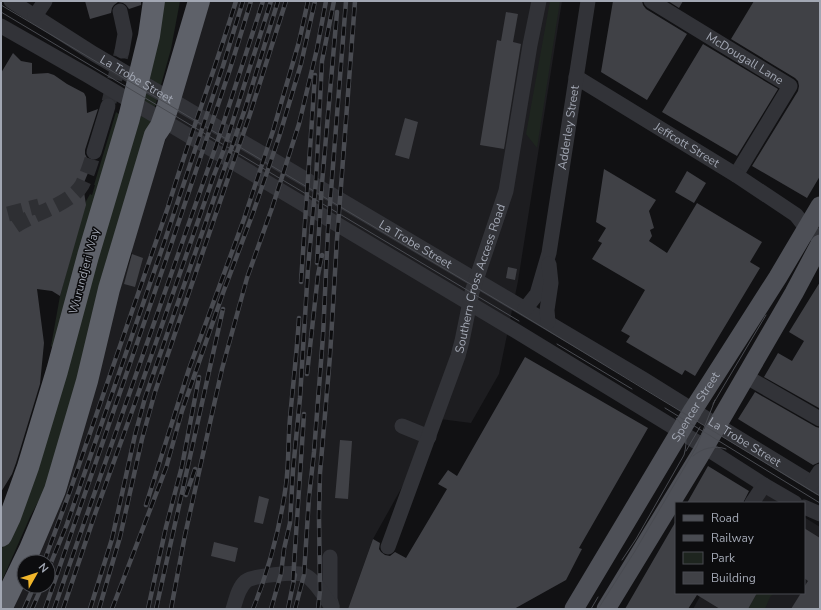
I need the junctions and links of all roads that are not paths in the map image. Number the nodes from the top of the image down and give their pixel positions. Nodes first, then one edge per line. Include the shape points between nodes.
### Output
1 (10, 1) edge
2 (154, 1) edge
3 (187, 1) edge
4 (199, 1) edge
5 (539, 1) edge
6 (588, 1) edge
7 (44, 2) edge
8 (654, 2) edge
9 (120, 11) dead end
10 (35, 16) junction
11 (1, 26) edge
12 (122, 51) tunnel mouth
13 (576, 77) junction
14 (108, 106) tunnel mouth
15 (155, 134) junction
16 (94, 152) tunnel mouth
17 (736, 175) junction
18 (813, 221) edge
19 (820, 244) edge
20 (549, 254) junction
21 (523, 308) junction
22 (548, 322) junction
23 (745, 376) junction
24 (693, 410) junction
25 (820, 419) edge
26 (402, 426) dead end
27 (717, 426) junction
28 (680, 432) junction
29 (429, 437) junction
30 (704, 447) junction
31 (817, 480) edge
32 (764, 485) junction
33 (753, 502) edge
34 (793, 502) edge
35 (805, 507) edge
36 (820, 514) edge
37 (1, 536) edge
38 (388, 547) dead end
39 (330, 558) dead end
40 (1, 608) edge
41 (332, 608) edge
42 (233, 609) edge
43 (574, 609) edge
44 (606, 609) edge

1 - 10 street, La Trobe Street
2 - 37 highway, Wurundjeri Way via 149,36 129,118 57,371 28,467
3 - 15 main road via 178,50
4 - 15 highway via 167,109
5 - 29 street, Southern Cross Access Road via 506,191 472,292 458,356
6 - 13 street, Adderley Street
7 - 10 street
8 - 17 street, McDougall Lane via 790,86
9 - 12 street via 125,34
10 - 21 street, La Trobe Street via 94,54
11 - 28 street, La Trobe Street via 516,331
13 - 17 street, Jeffcott Street
13 - 20 street, Adderley Street
14 - 16 street
15 - 40 highway via 109,289 87,381 55,490
17 - 18 street, Jeffcott Street
18 - 24 main road, Spencer Street
19 - 23 main road
20 - 21 street, Adderley Street via 537,294
20 - 22 street, Adderley Street via 551,283
21 - 22 street, La Trobe Street
22 - 24 street, La Trobe Street
23 - 25 street
23 - 27 main road
24 - 27 street, La Trobe Street
24 - 28 main road, Spencer Street
26 - 29 street
27 - 30 main road
27 - 31 street, La Trobe Street
28 - 30 street, La Trobe Street
28 - 43 main road, Spencer Street
29 - 38 street, Southern Cross Access Road
30 - 32 street, La Trobe Street
30 - 44 main road
32 - 33 street
32 - 34 street, La Trobe Street
35 - 36 street
39 - 41 street
41 - 42 street via 311,579 304,574 294,573 247,581 241,588

